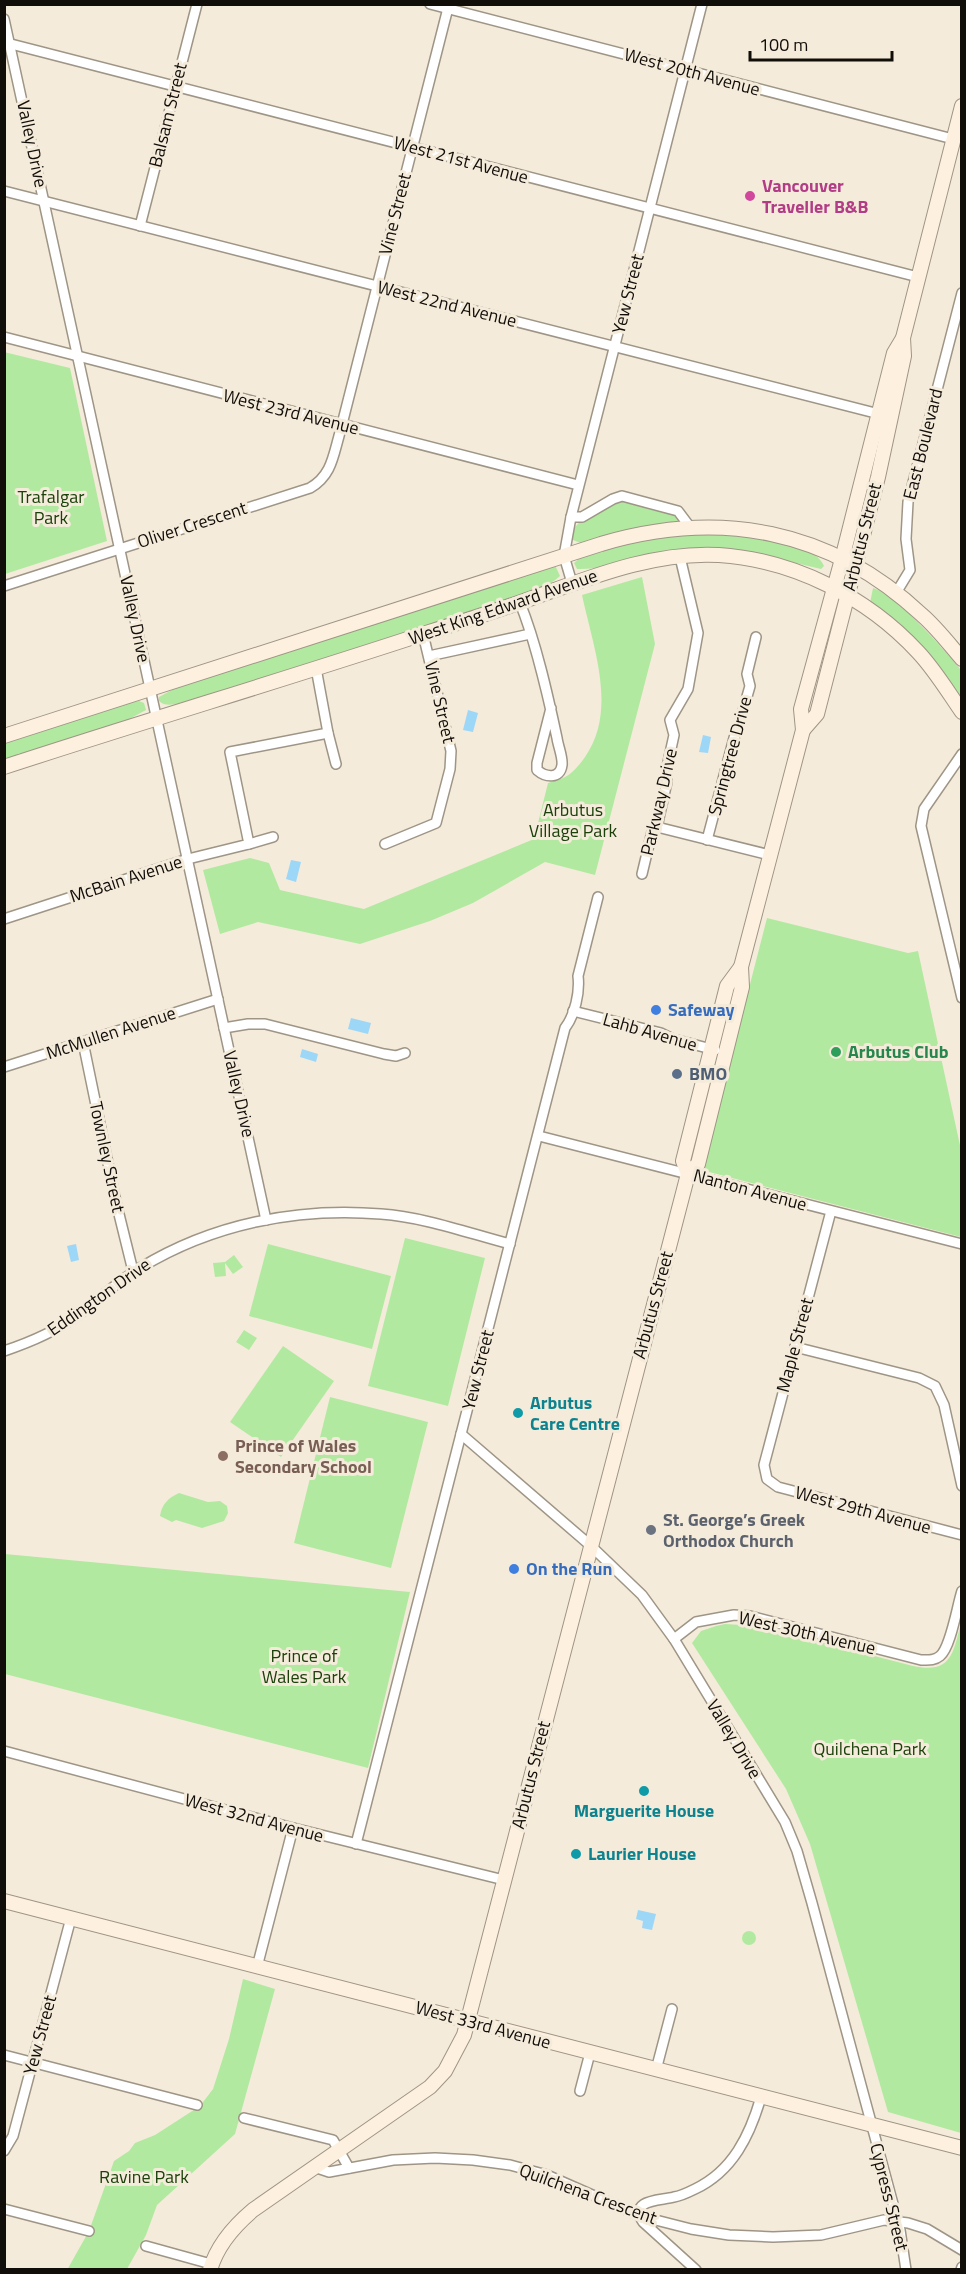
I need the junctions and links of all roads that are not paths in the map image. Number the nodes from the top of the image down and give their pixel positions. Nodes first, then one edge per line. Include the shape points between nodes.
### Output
1 (196, 4) edge
2 (430, 4) edge
3 (702, 4) edge
4 (448, 7) edge
5 (4, 18) edge
6 (7, 43) edge
7 (686, 70) junction
8 (176, 87) junction
9 (962, 106) edge
10 (953, 139) junction
11 (412, 147) junction
12 (4, 190) edge
13 (44, 201) junction
14 (650, 209) junction
15 (140, 226) junction
16 (918, 277) junction
17 (377, 286) junction
18 (962, 293) edge
19 (958, 318) edge
20 (4, 338) edge
21 (614, 347) junction
22 (78, 356) junction
23 (884, 415) junction
24 (342, 424) junction
25 (578, 485) junction
26 (571, 516) junction
27 (690, 527) junction
28 (119, 549) junction
29 (564, 556) junction
30 (680, 557) junction
31 (842, 560) junction
32 (855, 567) junction
33 (572, 583) junction
34 (4, 586) edge
35 (834, 589) junction
36 (896, 593) junction
37 (848, 597) junction
38 (520, 603) junction
39 (423, 634) junction
40 (530, 634) junction
41 (756, 637) dead end
42 (429, 656) junction
43 (962, 659) edge
44 (316, 668) junction
45 (150, 689) junction
46 (551, 708) junction
47 (962, 712) edge
48 (156, 718) junction
49 (803, 730) junction
50 (328, 733) junction
51 (4, 736) edge
52 (962, 754) edge
53 (336, 764) dead end
54 (4, 766) edge
55 (657, 827) junction
56 (273, 837) dead end
57 (707, 840) junction
58 (249, 844) junction
59 (385, 844) dead end
60 (770, 855) junction
61 (188, 859) junction
62 (642, 874) dead end
63 (598, 897) dead end
64 (4, 919) edge
65 (741, 967) junction
66 (962, 998) edge
67 (218, 999) junction
68 (573, 1011) junction
69 (224, 1028) junction
70 (83, 1042) junction
71 (712, 1049) junction
72 (405, 1053) dead end
73 (727, 1053) junction
74 (4, 1067) edge
75 (538, 1136) junction
76 (688, 1174) junction
77 (831, 1211) junction
78 (266, 1220) junction
79 (510, 1244) junction
80 (962, 1244) edge
81 (133, 1271) junction
82 (795, 1347) junction
83 (5, 1349) edge
84 (461, 1434) junction
85 (767, 1479) joint
86 (962, 1486) edge
87 (962, 1535) edge
88 (591, 1546) junction
89 (962, 1591) edge
90 (674, 1639) junction
91 (4, 1751) edge
92 (292, 1828) junction
93 (356, 1844) junction
94 (504, 1880) junction
95 (4, 1901) edge
96 (71, 1918) junction
97 (257, 1967) junction
98 (672, 2008) dead end
99 (467, 2022) junction
100 (590, 2053) junction
101 (4, 2055) edge
102 (32, 2062) junction
103 (656, 2070) junction
104 (580, 2091) dead end
105 (761, 2097) junction
106 (197, 2105) dead end
107 (244, 2118) dead end
108 (870, 2125) junction
109 (962, 2148) edge
110 (338, 2150) junction
111 (4, 2151) edge
112 (314, 2167) junction
113 (349, 2168) junction
114 (4, 2209) edge
115 (640, 2216) junction
116 (897, 2222) junction
117 (89, 2231) dead end
118 (146, 2246) dead end
119 (962, 2250) edge
120 (211, 2267) edge
121 (696, 2270) edge
122 (906, 2270) edge

1 - 8 street, Balsam Street
2 - 4 street, West 20th Avenue
3 - 7 street, Yew Street
4 - 7 street, West 20th Avenue
4 - 11 street, Vine Street
5 - 6 street, Valley Drive
6 - 8 street, West 21st Avenue
6 - 13 street, Valley Drive
7 - 10 street, West 20th Avenue
7 - 14 street, Yew Street
8 - 11 street, West 21st Avenue
8 - 15 street, Balsam Street
9 - 10 main road, Arbutus Street
10 - 16 main road, Arbutus Street
11 - 14 street, West 21st Avenue
11 - 17 street, Vine Street
12 - 13 street, West 22nd Avenue
13 - 15 street, West 22nd Avenue
13 - 22 street, Valley Drive
14 - 16 street, West 21st Avenue
14 - 21 street, Yew Street
15 - 17 street, West 22nd Avenue
16 - 23 main road, Arbutus Street via 903,338 894,353
17 - 21 street, West 22nd Avenue
17 - 24 street, Vine Street
18 - 19 street, East Boulevard
19 - 36 street, East Boulevard via 908,502 906,539 910,570
20 - 22 street, West 23rd Avenue
21 - 23 street, West 22nd Avenue
21 - 25 street, Yew Street
22 - 24 street, West 23rd Avenue
22 - 28 street, Valley Drive
23 - 31 main road, Arbutus Street
23 - 32 main road, Arbutus Street
24 - 25 street, West 23rd Avenue
24 - 28 street, Oliver Crescent via 328,472 310,488
25 - 26 street, Yew Street
26 - 27 street via 582,517 622,496 669,507 684,516
26 - 29 street, Yew Street
27 - 29 main road, West King Edward Avenue via 627,536
27 - 31 main road, West King Edward Avenue via 736,528 777,535 817,547
28 - 34 street, Oliver Crescent
28 - 45 street, Valley Drive
29 - 33 street, Yew Street
29 - 45 main road, West King Edward Avenue
30 - 33 main road, West King Edward Avenue via 625,567
30 - 35 main road, West King Edward Avenue via 720,555 767,562
30 - 55 street, Parkway Drive via 698,633 688,689 670,720 674,735
31 - 32 main road, West King Edward Avenue
31 - 35 main road, Arbutus Street
32 - 36 main road, West King Edward Avenue
32 - 37 main road, Arbutus Street
33 - 38 main road, West King Edward Avenue
35 - 37 main road, West King Edward Avenue
35 - 49 main road, Arbutus Street via 801,709
36 - 43 main road, West King Edward Avenue via 924,616
37 - 47 main road, West King Edward Avenue via 891,626 918,652
37 - 49 main road, Arbutus Street via 818,714
38 - 39 main road, West King Edward Avenue
38 - 40 street
39 - 42 street, Vine Street
39 - 44 main road, West King Edward Avenue
40 - 42 street
40 - 46 street
41 - 57 street, Springtree Drive via 747,674 750,686
42 - 59 street, Vine Street via 451,751 450,769 436,822
44 - 48 main road, West King Edward Avenue
44 - 50 street
45 - 48 street, Valley Drive
45 - 51 main road, West King Edward Avenue
46 - 46 street via 537,764 537,770 551,777 562,764
48 - 54 main road, West King Edward Avenue
48 - 61 street, Valley Drive
49 - 60 main road, Arbutus Street
50 - 53 street
50 - 58 street via 230,752
52 - 66 street via 924,809 921,826
55 - 57 street
55 - 62 street, Parkway Drive via 652,832
56 - 58 street, McBain Avenue
57 - 60 street
58 - 61 street, McBain Avenue
60 - 65 main road, Arbutus Street
61 - 64 street, McBain Avenue
61 - 67 street, Valley Drive
63 - 68 street, Yew Street
65 - 71 main road, Arbutus Street via 728,986
65 - 73 main road, Arbutus Street via 742,987
67 - 69 street, Valley Drive
67 - 70 street, McMullen Avenue
68 - 71 street, Lahb Avenue
68 - 75 street, Yew Street via 565,1028
69 - 72 street via 265,1024 384,1054
69 - 78 street, Valley Drive
70 - 74 street, McMullen Avenue
70 - 81 street, Townley Street
71 - 73 street, Lahb Avenue
71 - 76 main road, Arbutus Street via 683,1161
73 - 76 main road, Arbutus Street via 698,1164
75 - 76 street, Nanton Avenue
75 - 79 street, Yew Street
76 - 77 street, Nanton Avenue
76 - 88 main road, Arbutus Street
77 - 80 street, Nanton Avenue
77 - 82 street, Maple Street
78 - 79 street, Eddington Drive via 317,1214 382,1214
78 - 81 street, Eddington Drive via 201,1237
79 - 84 street, Yew Street
81 - 83 street, Eddington Drive via 59,1328
82 - 85 street, Maple Street via 764,1465
82 - 86 street via 919,1378 935,1386 944,1404
84 - 88 street, Valley Drive
84 - 93 street, Yew Street
85 - 87 street, West 29th Avenue via 778,1487
88 - 90 street, Valley Drive via 642,1596
88 - 94 main road, Arbutus Street
89 - 90 street, West 30th Avenue via 947,1644 942,1655 933,1660 750,1616 696,1622
90 - 108 street, Valley Drive via 784,1822 797,1851
91 - 92 street, West 32nd Avenue
92 - 93 street, West 32nd Avenue
92 - 97 street
93 - 94 street, West 32nd Avenue
94 - 99 main road, Arbutus Street
95 - 96 main road, West 33rd Avenue
96 - 97 main road, West 33rd Avenue
96 - 102 street, Yew Street
97 - 99 main road, West 33rd Avenue
98 - 103 street
99 - 100 main road, West 33rd Avenue
99 - 110 main road, Arbutus Street via 446,2071
100 - 103 main road, West 33rd Avenue
100 - 104 street
101 - 102 street
102 - 106 street
102 - 111 street, Yew Street via 13,2136
103 - 105 main road, West 33rd Avenue
105 - 108 main road, West 33rd Avenue
105 - 115 street via 745,2141 728,2166 694,2190 643,2204
107 - 110 street via 333,2140
108 - 109 main road, West 33rd Avenue
108 - 116 street, Cypress Street
110 - 112 main road, Arbutus Street
110 - 113 street
112 - 113 street, Quilchena Crescent via 329,2172
112 - 120 main road, Arbutus Street via 238,2223 224,2240
113 - 115 street, Quilchena Crescent via 435,2158 510,2165 547,2175
114 - 117 street
115 - 116 street, Quilchena Crescent via 729,2235 773,2237 821,2235 884,2220
115 - 121 street
116 - 119 street, Quilchena Crescent via 927,2229
116 - 122 street, Cypress Street
118 - 120 street

